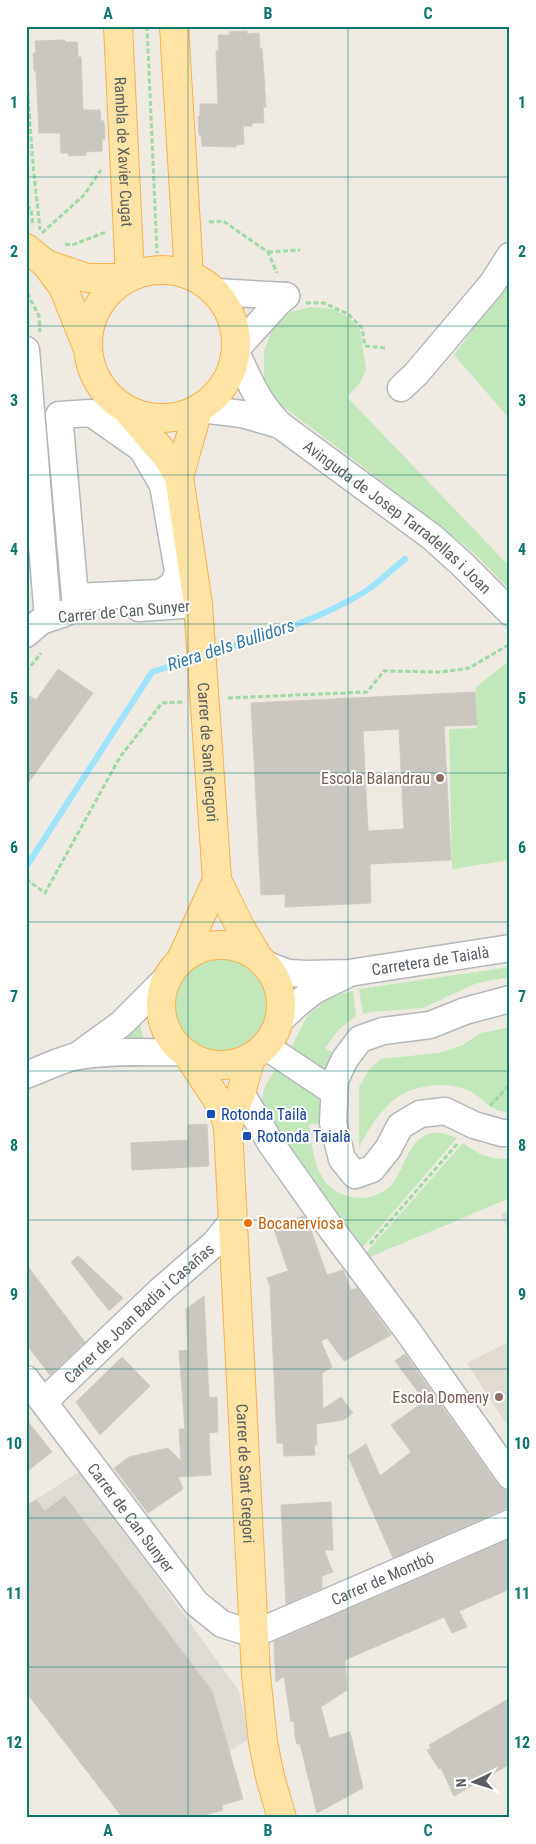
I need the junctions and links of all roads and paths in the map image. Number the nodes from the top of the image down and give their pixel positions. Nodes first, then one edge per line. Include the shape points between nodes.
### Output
1 (118, 26) edge
2 (147, 26) edge
3 (174, 26) edge
4 (26, 69) edge
5 (102, 167) dead end
6 (36, 245) edge
7 (300, 250) dead end
8 (268, 252) dead end
9 (157, 253) dead end
10 (510, 256) edge
11 (189, 275) junction
12 (128, 278) junction
13 (216, 292) junction
14 (286, 296) junction
15 (386, 348) dead end
16 (26, 350) edge
17 (236, 351) junction
18 (89, 352) junction
19 (401, 388) dead end
20 (199, 409) junction
21 (127, 410) junction
22 (280, 425) junction
23 (179, 477) junction
24 (178, 571) joint
25 (510, 612) edge
26 (199, 614) junction
27 (34, 624) edge
28 (510, 644) edge
29 (204, 691) junction
30 (26, 879) edge
31 (217, 880) junction
32 (510, 948) edge
33 (262, 961) junction
34 (175, 968) junction
35 (349, 973) junction
36 (510, 999) edge
37 (278, 1021) junction
38 (258, 1052) junction
39 (185, 1054) junction
40 (76, 1056) junction
41 (26, 1075) edge
42 (510, 1084) edge
43 (334, 1092) junction
44 (241, 1093) junction
45 (474, 1125) junction
46 (228, 1126) junction
47 (510, 1133) edge
48 (232, 1222) junction
49 (355, 1261) junction
50 (26, 1379) edge
51 (45, 1403) junction
52 (510, 1476) edge
53 (510, 1523) edge
54 (254, 1634) junction
55 (282, 1818) edge

1 - 12 main road, Rambla de Xavier Cugat
2 - 9 path, Rambla de Xavier Cugat
3 - 11 main road
4 - 6 path via 36,200
5 - 6 path via 84,194
6 - 12 main road via 88,278
6 - 18 main road via 63,287
7 - 8 path
10 - 19 street via 492,284
11 - 12 main road via 157,269
11 - 13 main road
12 - 18 main road via 113,288 98,307 90,330
13 - 14 street
13 - 17 main road via 231,316
14 - 15 path via 290,307 324,303 348,314 362,328 366,346
14 - 17 street
16 - 27 street
17 - 20 main road via 225,385
17 - 22 street, Avinguda de Josep Tarradellas i Joan via 261,403
18 - 21 main road via 101,386
20 - 21 main road via 183,416 162,419
20 - 22 street, Avinguda de Josep Tarradellas i Joan via 242,414
20 - 23 main road, Carrer de Sant Gregori
21 - 23 main road, Carrer de Sant Gregori via 168,458
22 - 25 street, Avinguda de Josep Tarradellas i Joan via 432,537
23 - 26 main road, Carrer de Sant Gregori
24 - 24 street via 163,485 142,449 91,414 60,415 75,597 161,593 174,584
26 - 27 street, Carrer de Can Sunyer via 72,612
26 - 29 main road, Carrer de Sant Gregori
28 - 29 path via 469,668 441,672 384,670 367,692
29 - 30 path via 162,703 120,757 45,893
29 - 31 main road, Carrer de Sant Gregori
31 - 33 main road, Carrer de Sant Gregori via 239,925
31 - 34 main road, Carrer de Sant Gregori
32 - 35 street, Carretera de Taialà
33 - 34 main road via 237,947 220,945 192,952
33 - 35 street, Carretera de Taialà via 288,973
33 - 37 main road via 279,990
34 - 39 main road via 163,988 162,1017 172,1040
34 - 40 street via 121,1024
35 - 37 street, Carretera de Taialà via 315,990
36 - 43 street via 430,1025 383,1031 360,1039 345,1059 335,1080
37 - 38 main road via 275,1032
38 - 39 main road via 233,1064 216,1065
38 - 43 street
38 - 44 main road, Carrer de Sant Gregori
39 - 40 street via 124,1052
39 - 46 main road, Carrer de Sant Gregori via 222,1107
40 - 41 street
42 - 45 path
43 - 45 street via 333,1123 342,1159 355,1175 372,1169 400,1126 420,1114 445,1111
44 - 46 main road, Carrer de Sant Gregori
44 - 49 street via 272,1145
45 - 47 street
45 - 49 path
46 - 48 main road, Carrer de Sant Gregori
48 - 51 street, Carrer de Joan Badia i Casañas via 214,1243
48 - 54 main road, Carrer de Sant Gregori
49 - 52 street
50 - 51 street, Carrer de Can Sunyer
51 - 54 street, Carrer de Can Sunyer via 196,1603 222,1624
53 - 54 street, Carrer de Montbó
54 - 55 main road, Carrer de Sant Gregori via 263,1742

